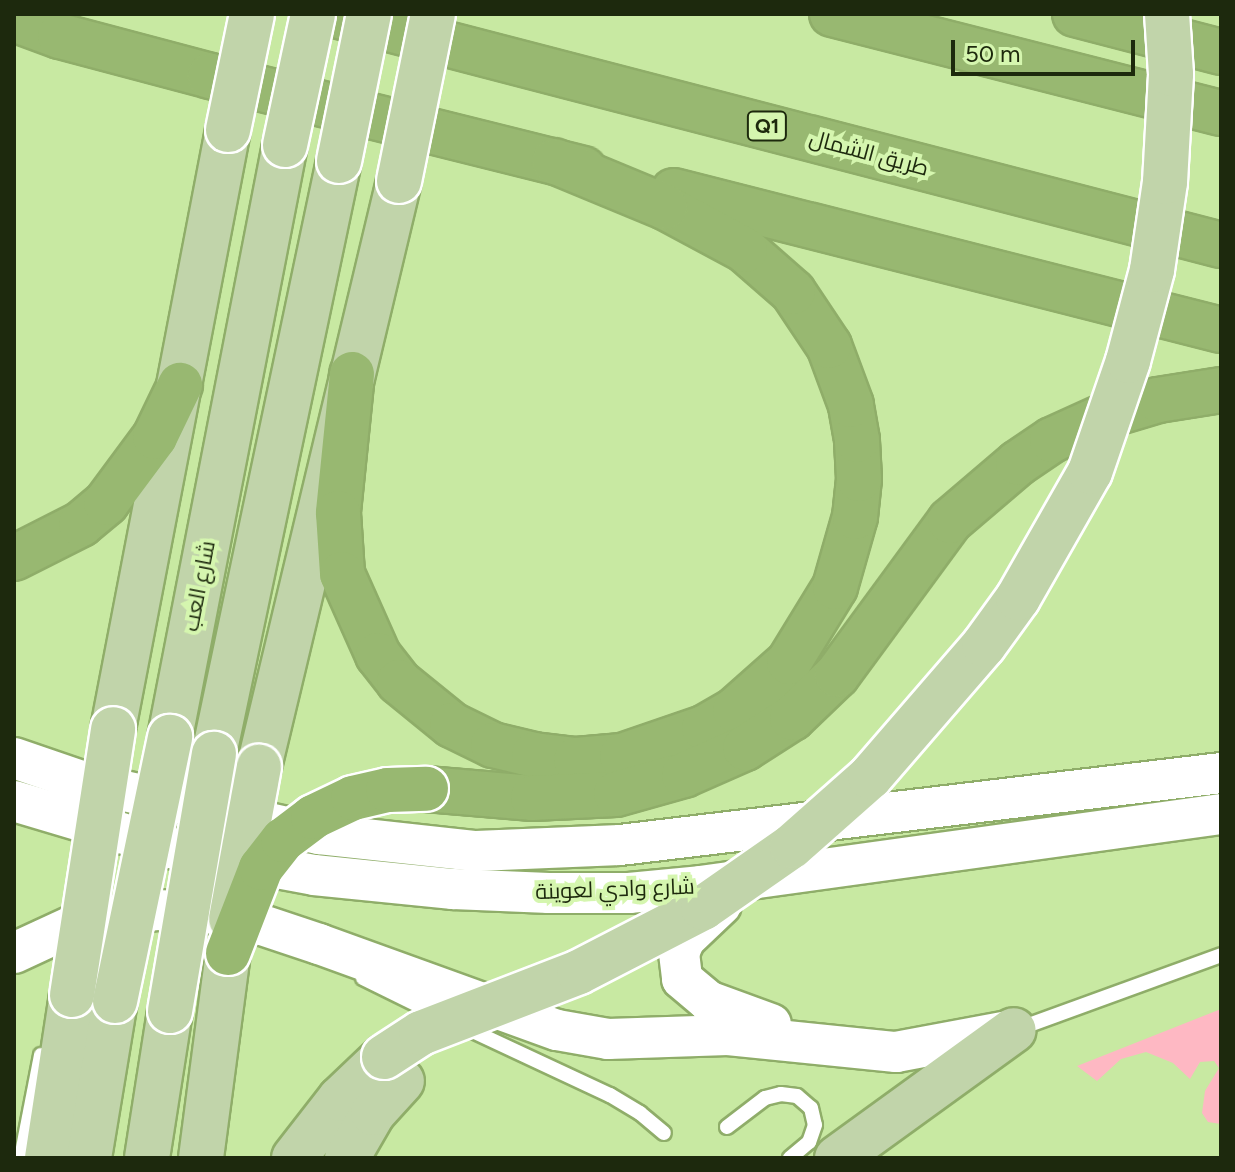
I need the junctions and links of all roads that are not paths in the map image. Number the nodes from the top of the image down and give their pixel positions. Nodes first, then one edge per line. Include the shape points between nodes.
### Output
1 (252, 14) edge
2 (313, 14) edge
3 (331, 14) edge
4 (369, 14) edge
5 (433, 14) edge
6 (832, 14) edge
7 (1075, 14) edge
8 (1167, 14) edge
9 (14, 19) edge
10 (14, 31) edge
11 (60, 36) junction
12 (1221, 52) edge
13 (1221, 113) edge
14 (554, 161) junction
15 (1221, 245) edge
16 (1221, 330) edge
17 (352, 374) junction
18 (180, 385) junction
19 (1221, 390) edge
20 (14, 558) edge
21 (14, 758) edge
22 (1221, 773) edge
23 (14, 801) edge
24 (1221, 814) edge
25 (773, 877) junction
26 (319, 944) junction
27 (14, 953) edge
28 (228, 953) junction
29 (1221, 955) edge
30 (1014, 1030) junction
31 (45, 1037) dead end
32 (820, 1041) junction
33 (393, 1069) junction
34 (974, 1078) dead end
35 (727, 1127) dead end
36 (664, 1133) dead end
37 (21, 1158) edge
38 (47, 1158) edge
39 (89, 1158) edge
40 (147, 1158) edge
41 (201, 1158) edge
42 (294, 1158) edge
43 (347, 1158) edge
44 (790, 1158) edge
45 (837, 1158) edge

1 - 18 main road, bridge
2 - 39 main road, شارع العب, bridge via 115,1001
3 - 15 highway, طريق الشمال / Q1
4 - 40 main road, bridge via 214,754
5 - 17 main road, bridge
6 - 13 highway
7 - 12 highway
8 - 33 main road, bridge via 1171,74 1165,182 1152,270 1090,472 1018,598 870,777 792,846 703,908 579,972 421,1033
9 - 11 highway
10 - 11 highway
11 - 14 highway
14 - 16 highway
14 - 17 highway via 665,207 745,250 793,292 829,346 851,405 857,440 855,517 835,587 789,662 735,710 704,728 622,756 576,760 534,755 493,745 452,725 410,693 378,655 342,574 338,513
17 - 28 main road, bridge via 259,767
18 - 20 highway via 155,437 106,503 81,524
18 - 38 main road, bridge via 113,729
19 - 28 highway, bridge via 1158,400 1105,416 1052,440 1018,463 950,521 837,675 792,718 745,748 684,775 616,794 533,798 426,789 353,798 313,817 283,840 255,881
21 - 22 main road, شارع وادي لعوينة via 84,782 319,834 476,851 620,845
23 - 25 main road, شارع وادي لعوينة via 175,849 384,884 629,893
24 - 25 main road, شارع وادي لعوينة
25 - 32 main road via 729,899 693,928 679,953 682,979 708,1001
26 - 27 main road via 204,912 156,910 81,922
26 - 32 main road via 557,1030 608,1039 728,1035
26 - 36 lane via 372,984 610,1095
28 - 41 main road
29 - 30 lane
30 - 32 main road via 896,1052 858,1051
30 - 34 lane
30 - 45 main road
31 - 37 lane
33 - 42 main road via 340,1099
33 - 43 main road
35 - 44 lane via 765,1098 797,1096 811,1108 815,1125 809,1142

